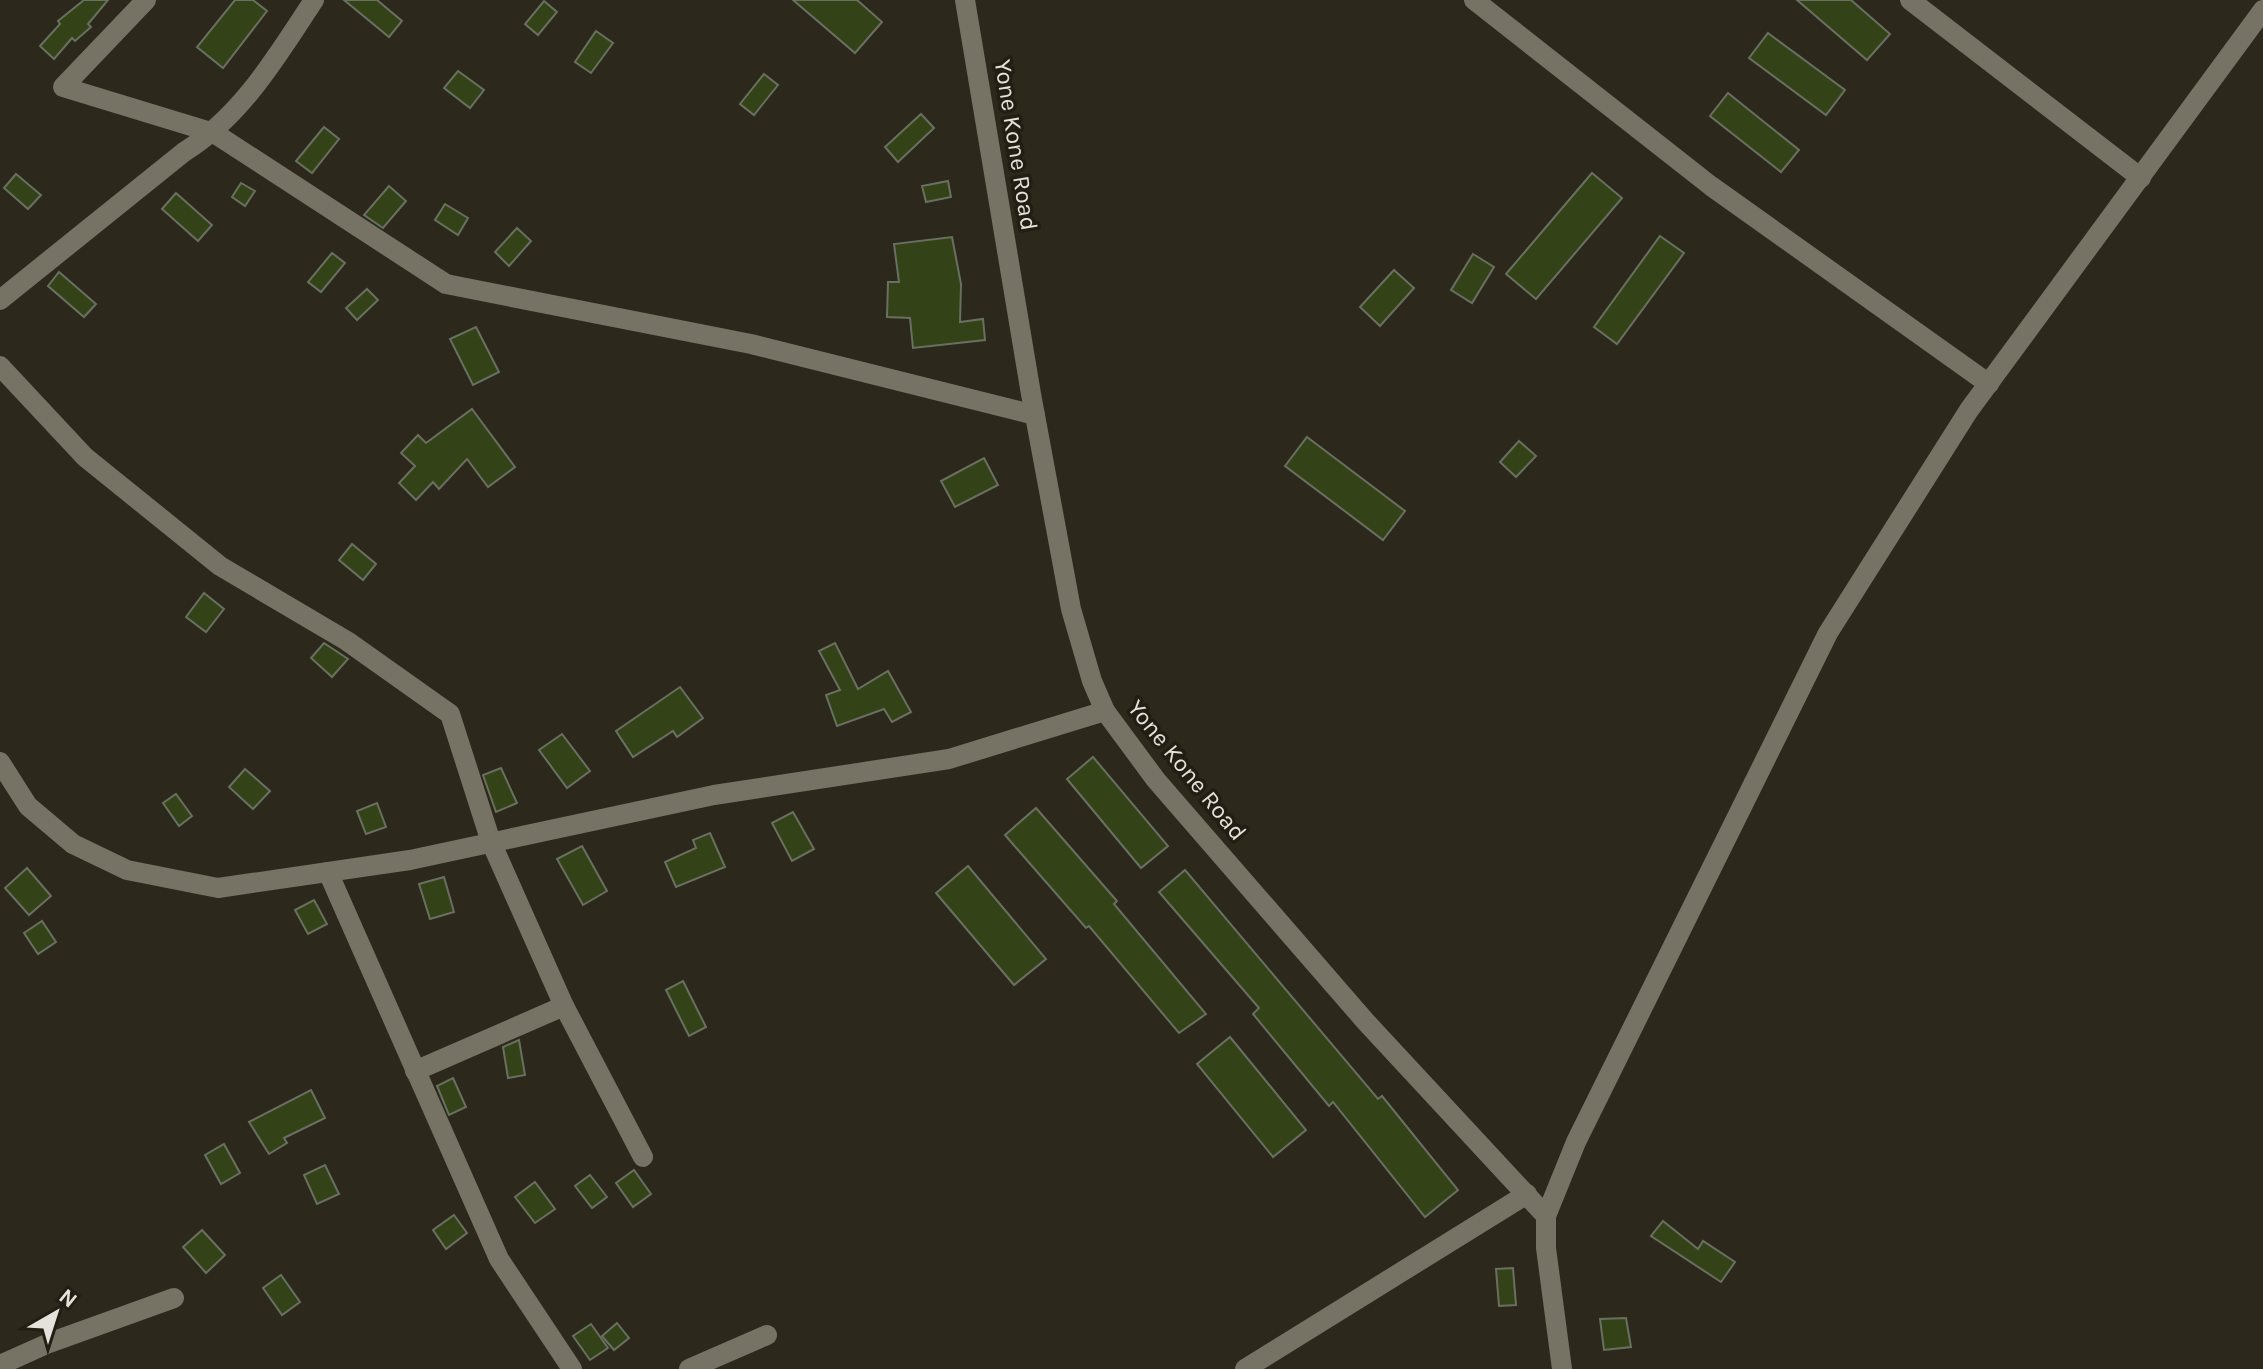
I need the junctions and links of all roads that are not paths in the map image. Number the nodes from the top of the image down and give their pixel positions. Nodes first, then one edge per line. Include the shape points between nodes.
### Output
1 (146, 0) edge
2 (314, 0) edge
3 (965, 0) edge
4 (1474, 0) edge
5 (1910, 0) edge
6 (2263, 10) edge
7 (214, 133) junction
8 (2141, 178) junction
9 (0, 300) edge
10 (0, 366) edge
11 (1989, 384) junction
12 (1035, 415) junction
13 (1105, 711) junction
14 (0, 762) edge
15 (491, 842) junction
16 (328, 872) junction
17 (564, 1006) junction
18 (415, 1071) junction
19 (643, 1157) dead end
20 (1527, 1194) junction
21 (1546, 1216) junction
22 (174, 1298) dead end
23 (767, 1335) dead end
24 (0, 1365) edge
25 (572, 1369) edge
26 (689, 1369) edge
27 (1245, 1369) edge
28 (1562, 1369) edge

1 - 7 street via 63,87
2 - 7 street via 268,71
3 - 12 street, Yone Kone Road
4 - 11 street via 1711,186
5 - 8 street
6 - 8 street
7 - 9 street
7 - 12 street via 446,284 751,344
8 - 11 street
10 - 15 street via 85,457 220,566 347,641 450,714
11 - 21 street via 1828,633 1576,1142
12 - 13 street, Yone Kone Road via 1071,609
13 - 15 street via 949,759 714,795
13 - 20 street, Yone Kone Road via 1156,780 1366,1022
14 - 16 street via 28,806 73,844 127,870 218,888
15 - 16 street
15 - 17 street
16 - 18 street
17 - 18 street
17 - 19 street
18 - 25 street via 499,1259
20 - 21 street, Yone Kone Road
20 - 27 street
21 - 28 street
22 - 24 street
23 - 26 street

